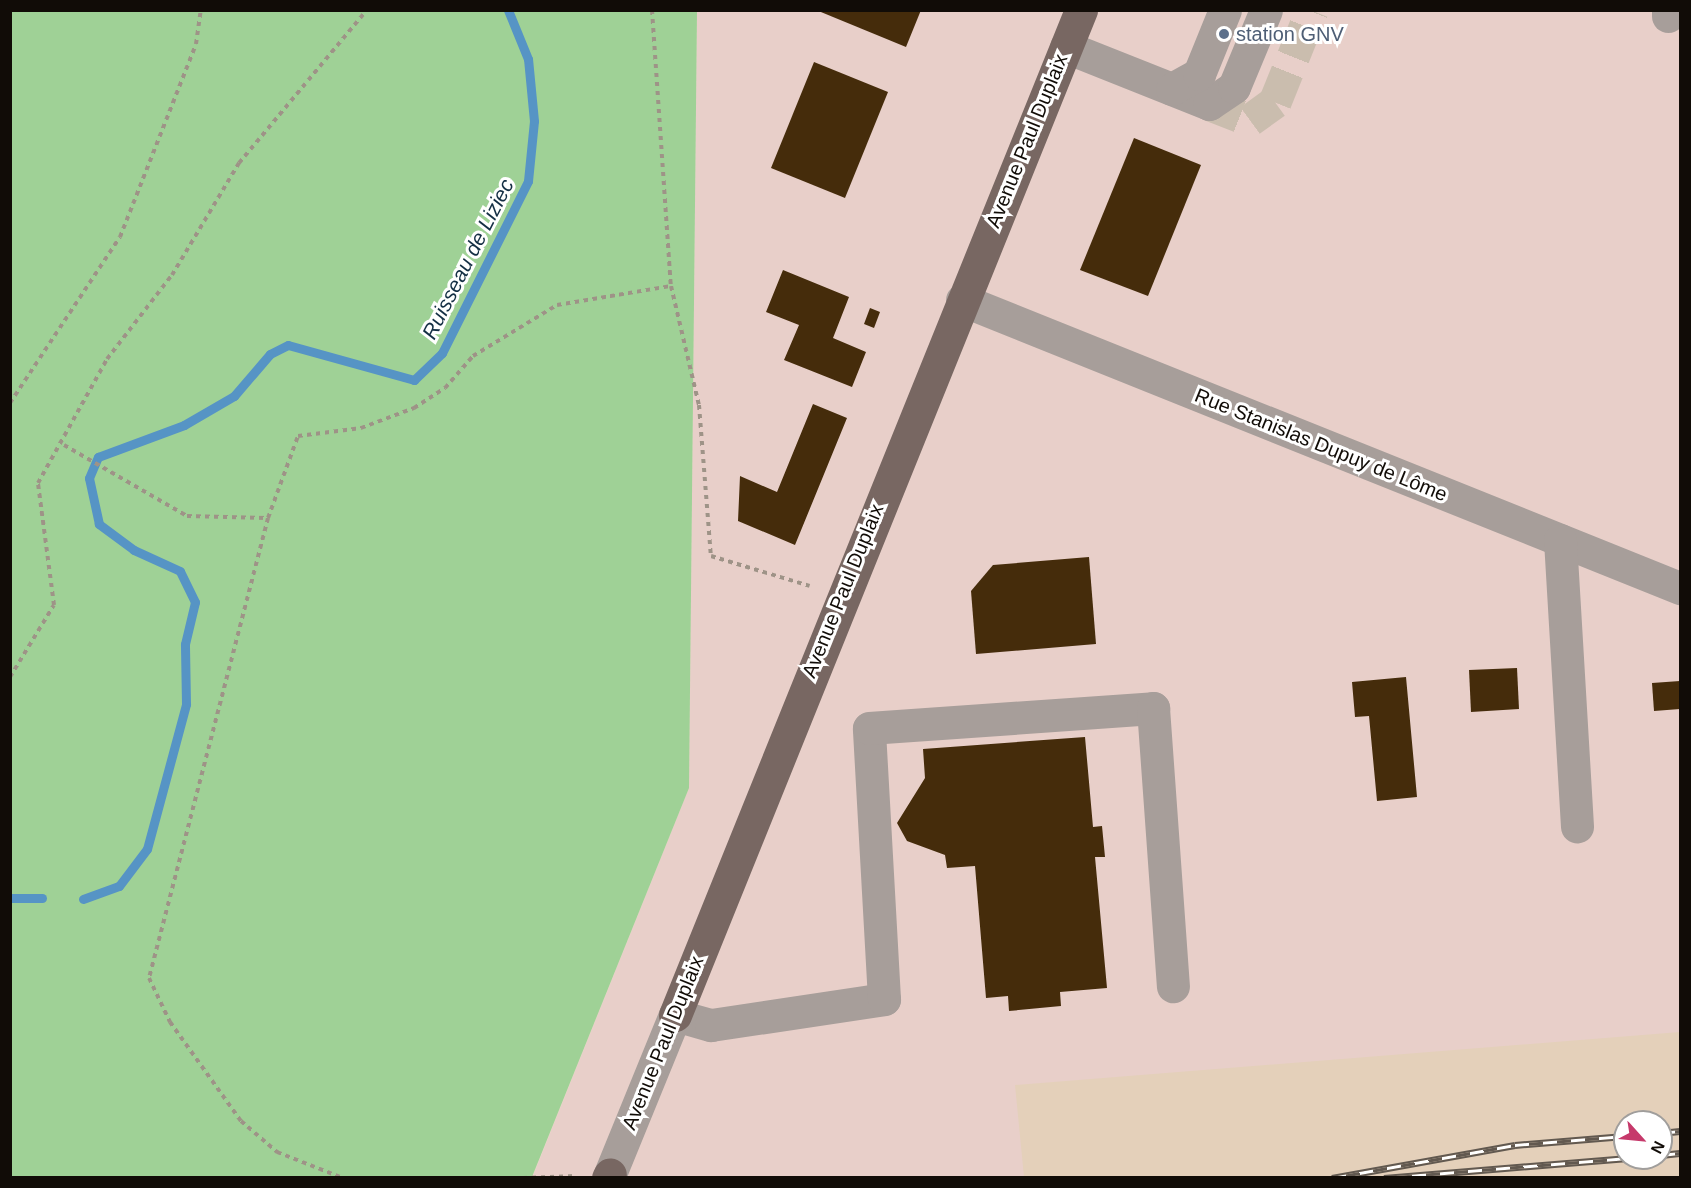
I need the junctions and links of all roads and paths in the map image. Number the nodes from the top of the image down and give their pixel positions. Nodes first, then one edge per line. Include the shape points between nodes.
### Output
1 (201, 10) edge
2 (367, 10) edge
3 (652, 10) edge
4 (1081, 10) edge
5 (1225, 10) edge
6 (1266, 10) edge
7 (1066, 47) junction
8 (1172, 89) junction
9 (671, 286) junction
10 (962, 300) junction
11 (10, 403) edge
12 (64, 445) junction
13 (268, 518) junction
14 (1560, 540) junction
15 (810, 586) dead end
16 (1680, 588) edge
17 (10, 677) edge
18 (1577, 826) dead end
19 (1173, 986) dead end
20 (675, 1015) junction
21 (609, 1175) edge
22 (343, 1178) edge
23 (523, 1178) edge

1 - 11 path via 196,44 120,237
2 - 12 path via 239,163 172,275 106,359
3 - 9 path
4 - 7 main road, Avenue Paul Duplaix
5 - 8 street via 1198,74
6 - 8 street via 1234,87 1209,104
7 - 8 street
7 - 10 main road, Avenue Paul Duplaix
9 - 13 path via 557,306 473,356 445,388 414,408 361,428 298,436
9 - 15 path via 699,405 711,556
10 - 14 street, Rue Stanislas Dupuy de Lôme
10 - 20 main road, Avenue Paul Duplaix
12 - 13 path via 78,449 106,470 187,516
12 - 17 path via 39,483 54,605
13 - 22 path via 150,978 170,1022 241,1121 277,1152
14 - 16 street, Rue Stanislas Dupuy de Lôme
14 - 18 street
19 - 20 street via 1153,708 869,728 884,999 711,1025
20 - 21 street, Avenue Paul Duplaix
21 - 23 path

